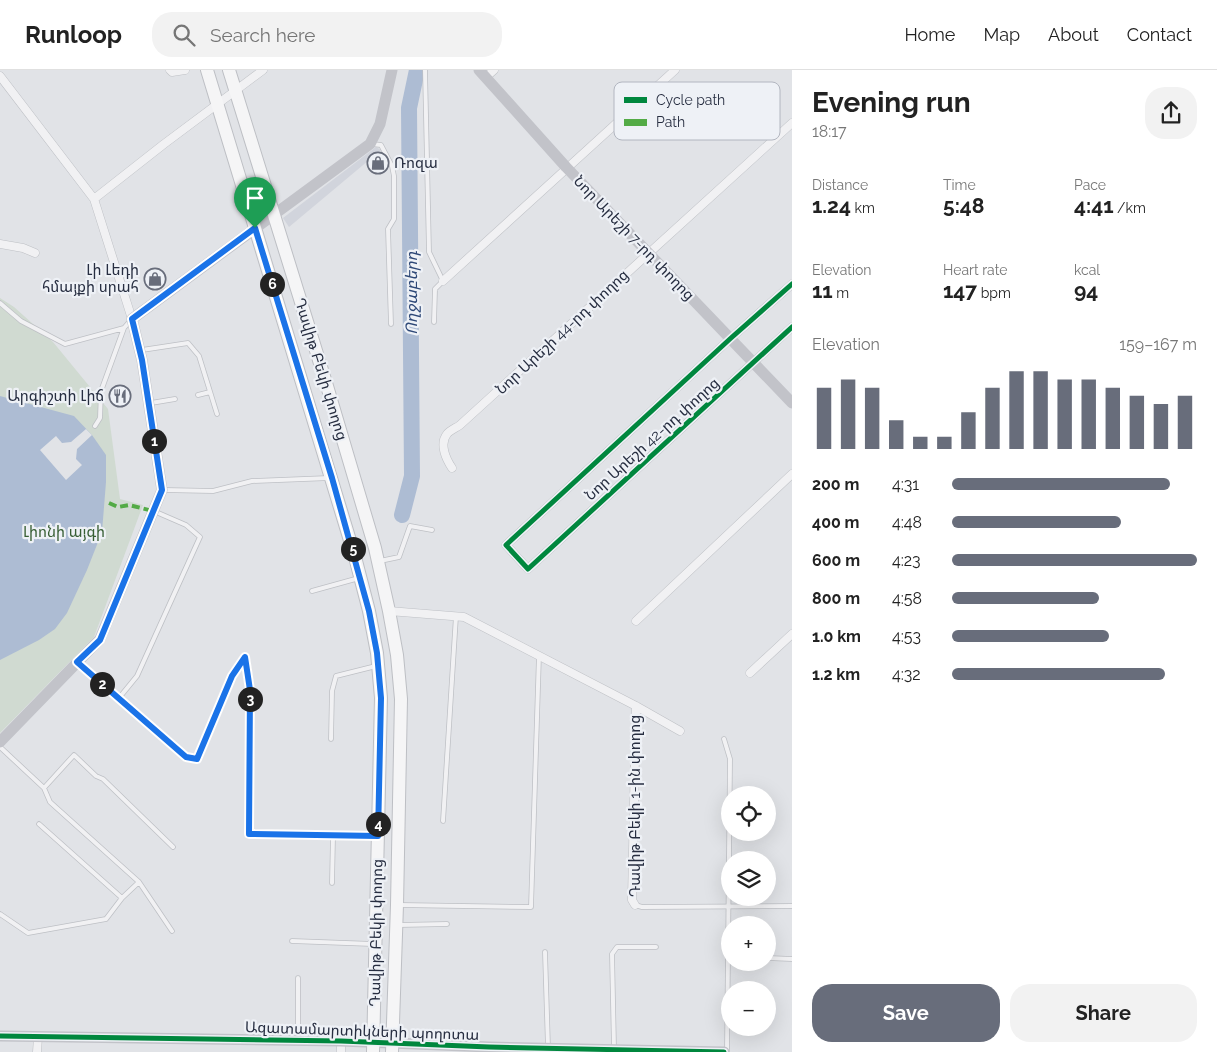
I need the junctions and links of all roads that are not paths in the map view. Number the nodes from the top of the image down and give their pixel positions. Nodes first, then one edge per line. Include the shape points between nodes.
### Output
1 (170, 70) edge
2 (186, 70) edge
3 (207, 70) edge
4 (229, 70) edge
5 (263, 70) edge
6 (392, 70) edge
7 (425, 70) edge
8 (675, 70) edge
9 (486, 72) edge
10 (0, 76) edge
11 (662, 82) edge
12 (236, 91) junction
13 (218, 104) junction
14 (792, 122) edge
15 (614, 125) edge
16 (780, 133) edge
17 (772, 140) edge
18 (370, 144) junction
19 (566, 168) junction
20 (94, 199) junction
21 (274, 214) junction
22 (255, 228) junction
23 (0, 244) edge
24 (36, 253) dead end
25 (648, 253) junction
26 (443, 281) junction
27 (792, 284) edge
28 (0, 303) edge
29 (132, 319) junction
30 (434, 322) dead end
31 (391, 324) dead end
32 (792, 327) edge
33 (124, 328) junction
34 (731, 338) junction
35 (139, 350) junction
36 (754, 362) junction
37 (210, 392) junction
38 (198, 395) dead end
39 (176, 399) dead end
40 (792, 403) edge
41 (149, 404) junction
42 (217, 414) dead end
43 (95, 426) dead end
44 (452, 468) dead end
45 (792, 474) edge
46 (332, 478) junction
47 (162, 490) junction
48 (153, 511) junction
49 (432, 530) dead end
50 (378, 562) junction
51 (361, 577) junction
52 (312, 591) dead end
53 (389, 612) junction
54 (456, 616) junction
55 (636, 621) dead end
56 (792, 634) edge
57 (539, 656) junction
58 (77, 662) junction
59 (378, 666) junction
60 (750, 673) dead end
61 (119, 699) junction
62 (636, 706) junction
63 (680, 731) dead end
64 (331, 739) dead end
65 (724, 739) dead end
66 (0, 742) edge
67 (0, 747) edge
68 (44, 788) junction
69 (443, 820) dead end
70 (39, 824) dead end
71 (333, 836) junction
72 (378, 836) junction
73 (173, 847) dead end
74 (729, 851) edge
75 (139, 882) junction
76 (332, 883) dead end
77 (122, 898) junction
78 (397, 905) junction
79 (635, 905) joint
80 (729, 906) joint
81 (776, 906) edge
82 (792, 906) edge
83 (0, 914) edge
84 (729, 916) edge
85 (447, 924) dead end
86 (397, 925) junction
87 (172, 931) dead end
88 (292, 941) dead end
89 (376, 944) junction
90 (656, 948) dead end
91 (545, 952) dead end
92 (776, 958) edge
93 (792, 959) edge
94 (728, 971) edge
95 (298, 978) dead end
96 (0, 1036) edge
97 (38, 1037) junction
98 (298, 1040) junction
99 (341, 1046) edge
100 (373, 1047) edge
101 (392, 1047) edge
102 (548, 1049) junction
103 (614, 1050) junction
104 (654, 1051) edge
105 (37, 1052) edge
106 (725, 1052) edge

1 - 2 street
3 - 13 main road, Դավիթ Բեկի փողոց
4 - 12 main road, Դավիթ Բեկի փողոց
5 - 12 street
6 - 18 street via 380,124
7 - 26 lane via 429,252
8 - 11 street
9 - 19 street, Նոր Արեշի 7-րդ փողոց
10 - 20 street
12 - 13 street
12 - 21 main road, Դավիթ Բեկի փողոց
13 - 20 street
13 - 22 main road, Դավիթ Բեկի փողոց
14 - 16 street, Նոր Արեշի 44-րդ փողոց
15 - 19 street
17 - 25 street, Նոր Արեշի 44-րդ փողոց
18 - 21 street
18 - 31 lane via 381,145 394,176 394,219 388,229
19 - 25 street, Նոր Արեշի 7-րդ փողոց
19 - 26 street
20 - 29 street
21 - 22 street
21 - 50 main road, Դավիթ Բեկի փողոց
22 - 29 street
22 - 46 main road, Դավիթ Բեկի փողոց
23 - 24 street
25 - 34 street, Նոր Արեշի 7-րդ փողոց
25 - 44 street, Նոր Արեշի 44-րդ փողոց via 460,425 447,433 443,441
26 - 30 lane via 435,289
27 - 34 street
28 - 33 lane via 21,321 65,344
29 - 33 lane
29 - 35 street
32 - 36 street, Նոր Արեշի 42-րդ փողոց
33 - 43 lane via 101,392 100,418
34 - 36 street, Նոր Արեշի 7-րդ փողոց
34 - 36 street, Նոր Արեշի 42-րդ փողոց via 506,545 528,569
35 - 37 lane via 188,343 199,356
35 - 41 street
36 - 40 street, Նոր Արեշի 7-րդ փողոց
37 - 38 lane
37 - 42 lane
39 - 41 lane
41 - 47 street
45 - 55 street
46 - 47 lane via 252,481 213,491
46 - 51 main road, Դավիթ Բեկի փողոց
47 - 48 street
48 - 58 street via 100,640
48 - 61 lane via 186,525 200,537 137,676
49 - 50 lane via 410,526 399,557
50 - 53 main road, Դավիթ Բեկի փողոց
51 - 52 lane
51 - 59 main road, Դավիթ Բեկի փողոց
53 - 54 street
53 - 78 main road, Դավիթ Բեկի փողոց via 401,699
54 - 57 street via 464,617
54 - 69 lane
56 - 60 street
57 - 62 street
57 - 78 lane via 531,907
58 - 61 street
58 - 66 street
59 - 64 lane via 336,676 332,691
59 - 72 main road, Դավիթ Բեկի փողոց via 381,698
61 - 71 street via 186,757 197,759 232,676 245,657 250,690 249,834
62 - 63 street
62 - 79 street, Դավիթ Բեկի 1-ին փողոց via 632,900
65 - 74 lane via 730,759
67 - 68 lane
68 - 73 lane via 74,755
68 - 75 lane via 50,802
70 - 77 lane
71 - 72 street
71 - 76 lane
72 - 89 main road, Դավիթ Բեկի փողոց
75 - 77 lane
75 - 87 lane
77 - 83 lane via 106,919 28,933
78 - 86 main road, Դավիթ Բեկի փողոց
79 - 80 lane
80 - 84 lane
81 - 82 lane
85 - 86 lane
86 - 101 main road, Դավիթ Բեկի փողոց
88 - 89 lane
89 - 100 main road, Դավիթ Բեկի փողոց
90 - 103 lane via 617,947 612,954
91 - 102 lane
92 - 93 lane
94 - 106 lane
95 - 98 lane
96 - 97 street, Ազատամարտիկների պողոտա
97 - 98 street, Ազատամարտիկների պողոտա
97 - 105 street
98 - 99 street, Ազատամարտիկների պողոտա
99 - 100 street, Ազատամարտիկների պողոտա
100 - 101 street, Ազատամարտիկների պողոտա
101 - 102 street, Ազատամարտիկների պողոտա
102 - 103 street, Ազատամարտիկների պողոտա
103 - 104 street, Ազատամարտիկների պողոտա
104 - 106 street, Ազատամարտիկների պողոտա

